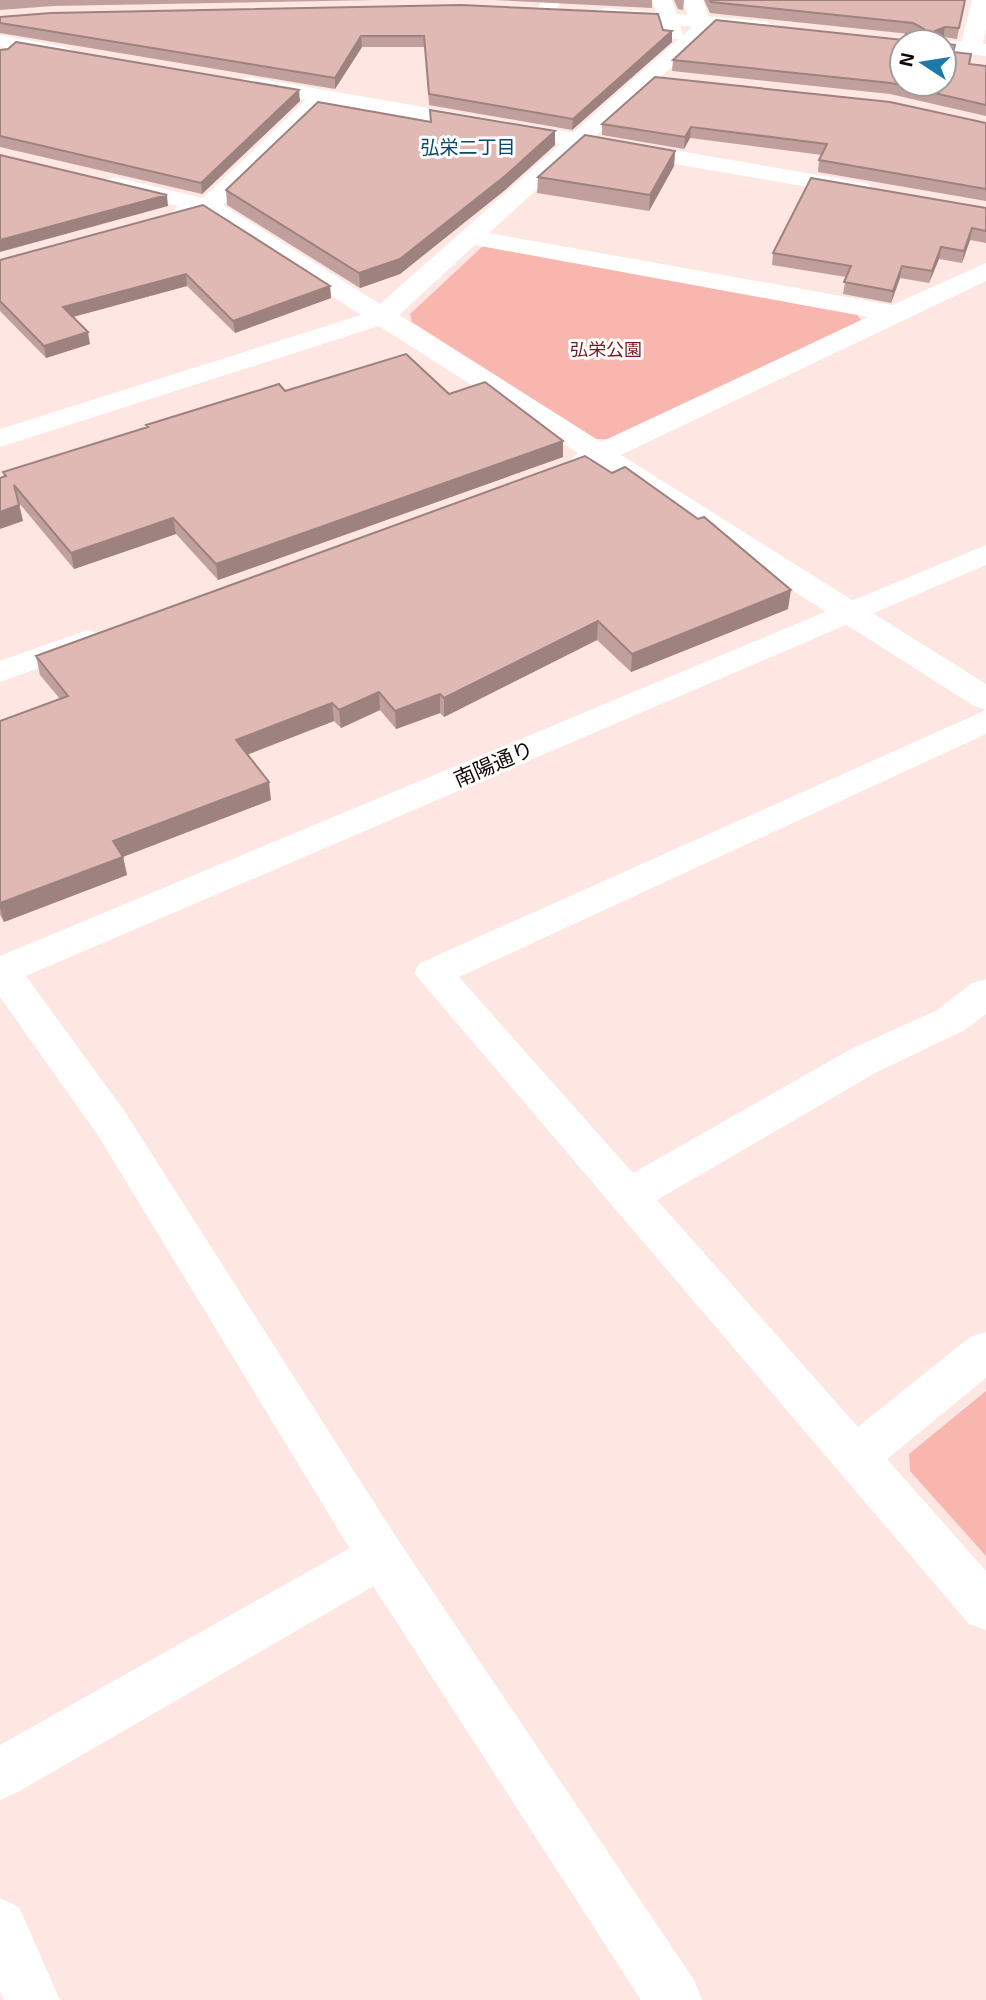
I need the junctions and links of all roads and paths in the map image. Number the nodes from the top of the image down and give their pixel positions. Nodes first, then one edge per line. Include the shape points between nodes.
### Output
1 (982, 0) edge
2 (541, 7) edge
3 (696, 10) edge
4 (667, 17) edge
5 (791, 30) edge
6 (4, 46) edge
7 (958, 47) edge
8 (979, 49) edge
9 (94, 57) edge
10 (650, 78) junction
11 (228, 80) edge
12 (677, 81) edge
13 (322, 97) junction
14 (580, 141) junction
15 (91, 178) edge
16 (884, 192) edge
17 (208, 206) junction
18 (156, 220) edge
19 (470, 237) junction
20 (986, 271) edge
21 (896, 314) junction
22 (381, 317) junction
23 (0, 438) edge
24 (600, 456) junction
25 (561, 470) edge
26 (986, 554) edge
27 (846, 613) junction
28 (117, 629) edge
29 (0, 672) edge
30 (986, 699) edge
31 (986, 721) edge
32 (1, 970) edge
33 (986, 993) edge
34 (629, 1196) junction
35 (986, 1351) edge
36 (855, 1457) junction
37 (381, 1556) junction
38 (986, 1607) edge
39 (0, 1774) edge
40 (0, 1926) edge
41 (32, 2000) edge
42 (674, 2000) edge

1 - 8 street
2 - 4 street
3 - 4 street
3 - 5 street
3 - 10 street via 702,29
6 - 9 street
7 - 8 street
10 - 12 street
10 - 14 street
11 - 13 street
13 - 14 street
13 - 17 street
14 - 16 street
14 - 19 street
15 - 17 street
17 - 18 street
17 - 22 street
19 - 21 street
19 - 22 street
20 - 21 street
21 - 24 street
22 - 23 street
22 - 24 street
24 - 25 street
24 - 27 street
26 - 27 street, 南陽通り
27 - 30 street
27 - 32 street, 南陽通り
28 - 29 street
31 - 34 street via 433,973
32 - 37 street via 111,1123
33 - 34 street via 951,1020 863,1061
34 - 36 street
35 - 36 street
36 - 38 street
37 - 39 street
37 - 42 street
40 - 41 street

